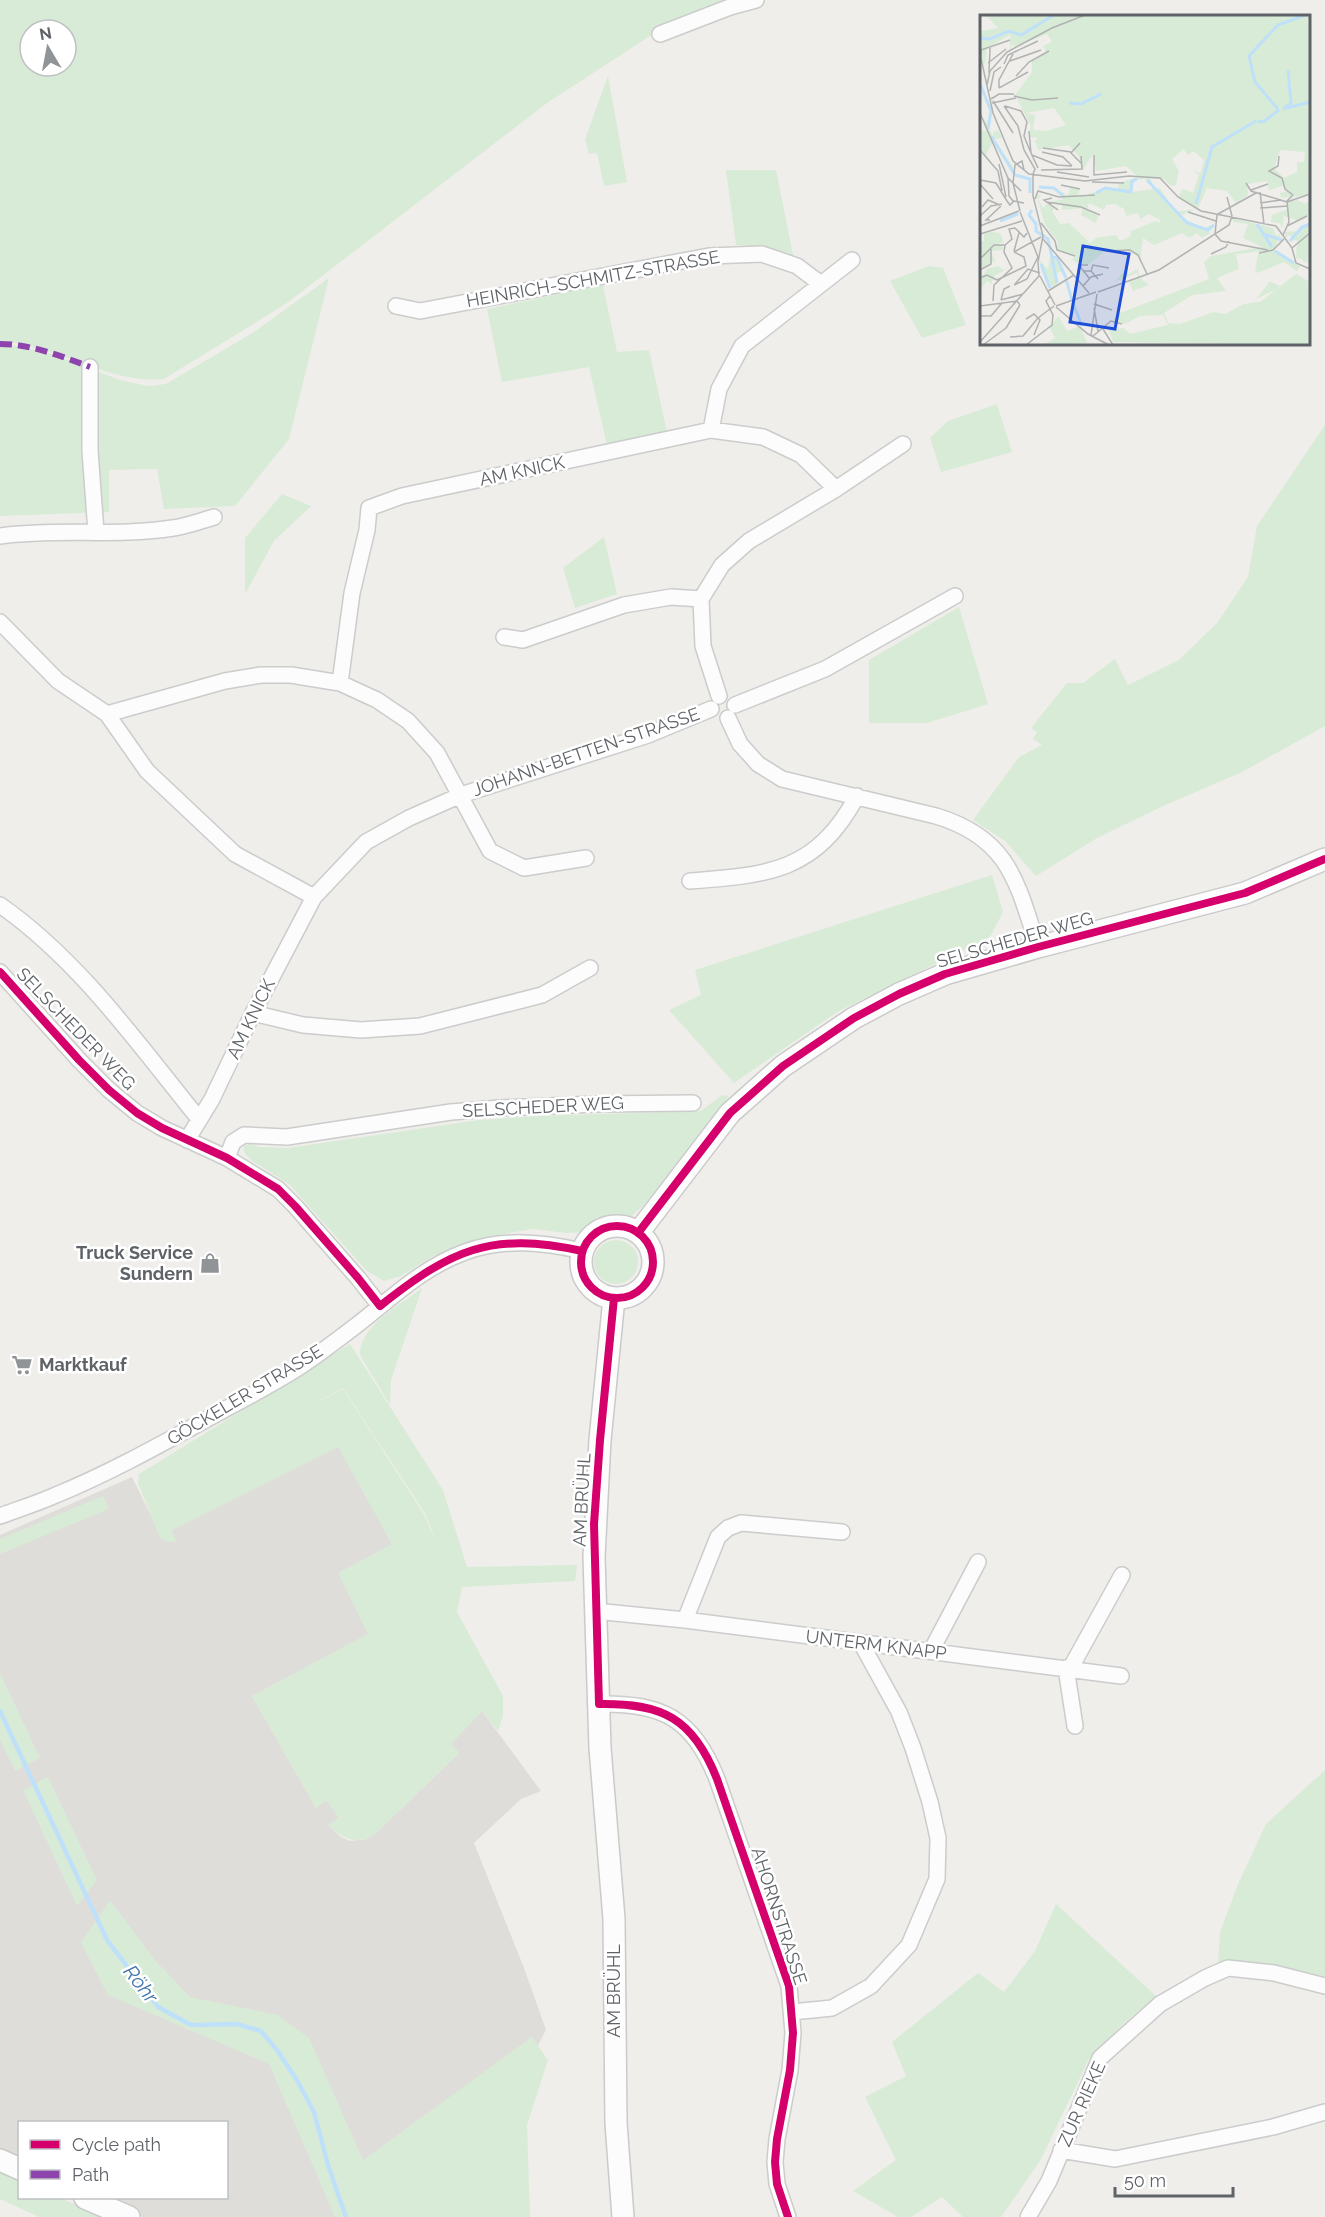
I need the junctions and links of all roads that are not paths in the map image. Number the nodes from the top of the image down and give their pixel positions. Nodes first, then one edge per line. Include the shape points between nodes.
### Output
1 (756, 0) edge
2 (660, 34) dead end
3 (852, 260) dead end
4 (821, 284) junction
5 (396, 306) dead end
6 (90, 367) dead end
7 (711, 430) junction
8 (903, 444) dead end
9 (836, 489) junction
10 (214, 517) dead end
11 (96, 532) junction
12 (0, 536) edge
13 (955, 596) dead end
14 (701, 599) junction
15 (0, 622) edge
16 (504, 637) dead end
17 (340, 683) junction
18 (715, 702) junction
19 (731, 712) junction
20 (107, 714) junction
21 (461, 795) junction
22 (857, 796) junction
23 (586, 858) dead end
24 (1325, 859) edge
25 (690, 881) dead end
26 (314, 897) junction
27 (0, 906) edge
28 (1038, 947) junction
29 (590, 968) dead end
30 (0, 972) edge
31 (253, 1013) junction
32 (693, 1103) dead end
33 (199, 1119) junction
34 (187, 1140) junction
35 (227, 1158) junction
36 (638, 1233) junction
37 (582, 1251) junction
38 (614, 1298) junction
39 (380, 1306) junction
40 (0, 1515) edge
41 (842, 1532) dead end
42 (978, 1562) dead end
43 (1122, 1575) dead end
44 (595, 1611) junction
45 (685, 1620) junction
46 (861, 1643) junction
47 (931, 1651) junction
48 (1068, 1669) junction
49 (1120, 1676) dead end
50 (599, 1704) junction
51 (1075, 1726) dead end
52 (1325, 1986) edge
53 (792, 2012) junction
54 (1325, 2112) edge
55 (1061, 2150) junction
56 (0, 2160) edge
57 (18, 2168) edge
58 (87, 2199) edge
59 (129, 2217) edge
60 (623, 2217) edge
61 (788, 2217) edge
62 (1028, 2217) edge

1 - 2 street
3 - 4 street
4 - 5 street, HEINRICH-SCHMITZ-STRASSE via 797,266 762,254 709,256 420,310
4 - 7 street via 742,346 719,389
6 - 11 street via 90,451
7 - 9 street, AM KNICK via 763,437 801,455
7 - 17 street, AM KNICK via 402,496 369,508
8 - 9 street
9 - 14 street via 748,541 722,566
10 - 11 street via 173,528
11 - 12 street
13 - 19 street via 825,669
14 - 16 street via 671,597 624,605 523,640
14 - 18 street via 703,646
15 - 20 street via 58,681
17 - 20 street via 291,675 261,675 225,681
17 - 21 street via 377,700 408,722 437,753
18 - 19 street via 731,698
18 - 19 street via 718,718
18 - 21 street, JOHANN-BETTEN-STRASSE via 648,735
19 - 22 street via 740,744 768,771 794,783
20 - 26 street via 147,771 235,854
21 - 23 street via 490,851 524,868
21 - 26 street, AM KNICK via 366,842
22 - 25 street via 835,831 797,861 757,874
22 - 28 street via 950,820 983,838 1015,877
24 - 28 street, SELSCHEDER WEG via 1245,892
26 - 31 street, AM KNICK
27 - 33 street via 24,922 105,1003
28 - 36 street, SELSCHEDER WEG via 945,974 899,994 854,1018 783,1066 730,1113
29 - 31 street via 542,995 420,1026 361,1030 303,1025
30 - 34 street, SELSCHEDER WEG via 109,1090 137,1113
31 - 33 street, AM KNICK
32 - 35 street, SELSCHEDER WEG via 500,1107 287,1137 244,1135 233,1142
33 - 34 street, AM KNICK
34 - 35 street, SELSCHEDER WEG
35 - 39 street, SELSCHEDER WEG via 296,1206
36 - 37 street via 627,1227 603,1228 588,1239
36 - 38 street via 652,1252 652,1272 634,1294
37 - 38 street via 580,1260 590,1287
37 - 39 street, GÖCKELER STRASSE via 525,1242 467,1251 424,1272
38 - 44 street, AM BRÜHL via 594,1524
39 - 40 street, GÖCKELER STRASSE via 309,1360 253,1395 116,1467
41 - 45 street via 741,1523 728,1528 718,1537
42 - 47 street
43 - 48 street
44 - 45 street, UNTERM KNAPP
44 - 50 street, AM BRÜHL
45 - 46 street, UNTERM KNAPP
46 - 47 street, UNTERM KNAPP
46 - 53 street via 899,1712 913,1748 938,1838 937,1879 909,1945 871,1986 832,2008
47 - 48 street, UNTERM KNAPP
48 - 49 street, UNTERM KNAPP
48 - 51 street
50 - 53 street, AHORNSTRASSE via 630,1703 659,1711 687,1729 705,1751 789,1986
50 - 60 street, AM BRÜHL via 614,1918 616,2123
52 - 55 street, ZUR RIEKE via 1274,1973 1228,1968 1160,2004 1100,2058
53 - 61 street, AHORNSTRASSE via 790,2070 775,2162 777,2184
54 - 55 street via 1273,2127 1115,2159
55 - 62 street, ZUR RIEKE
56 - 57 street
58 - 59 street

